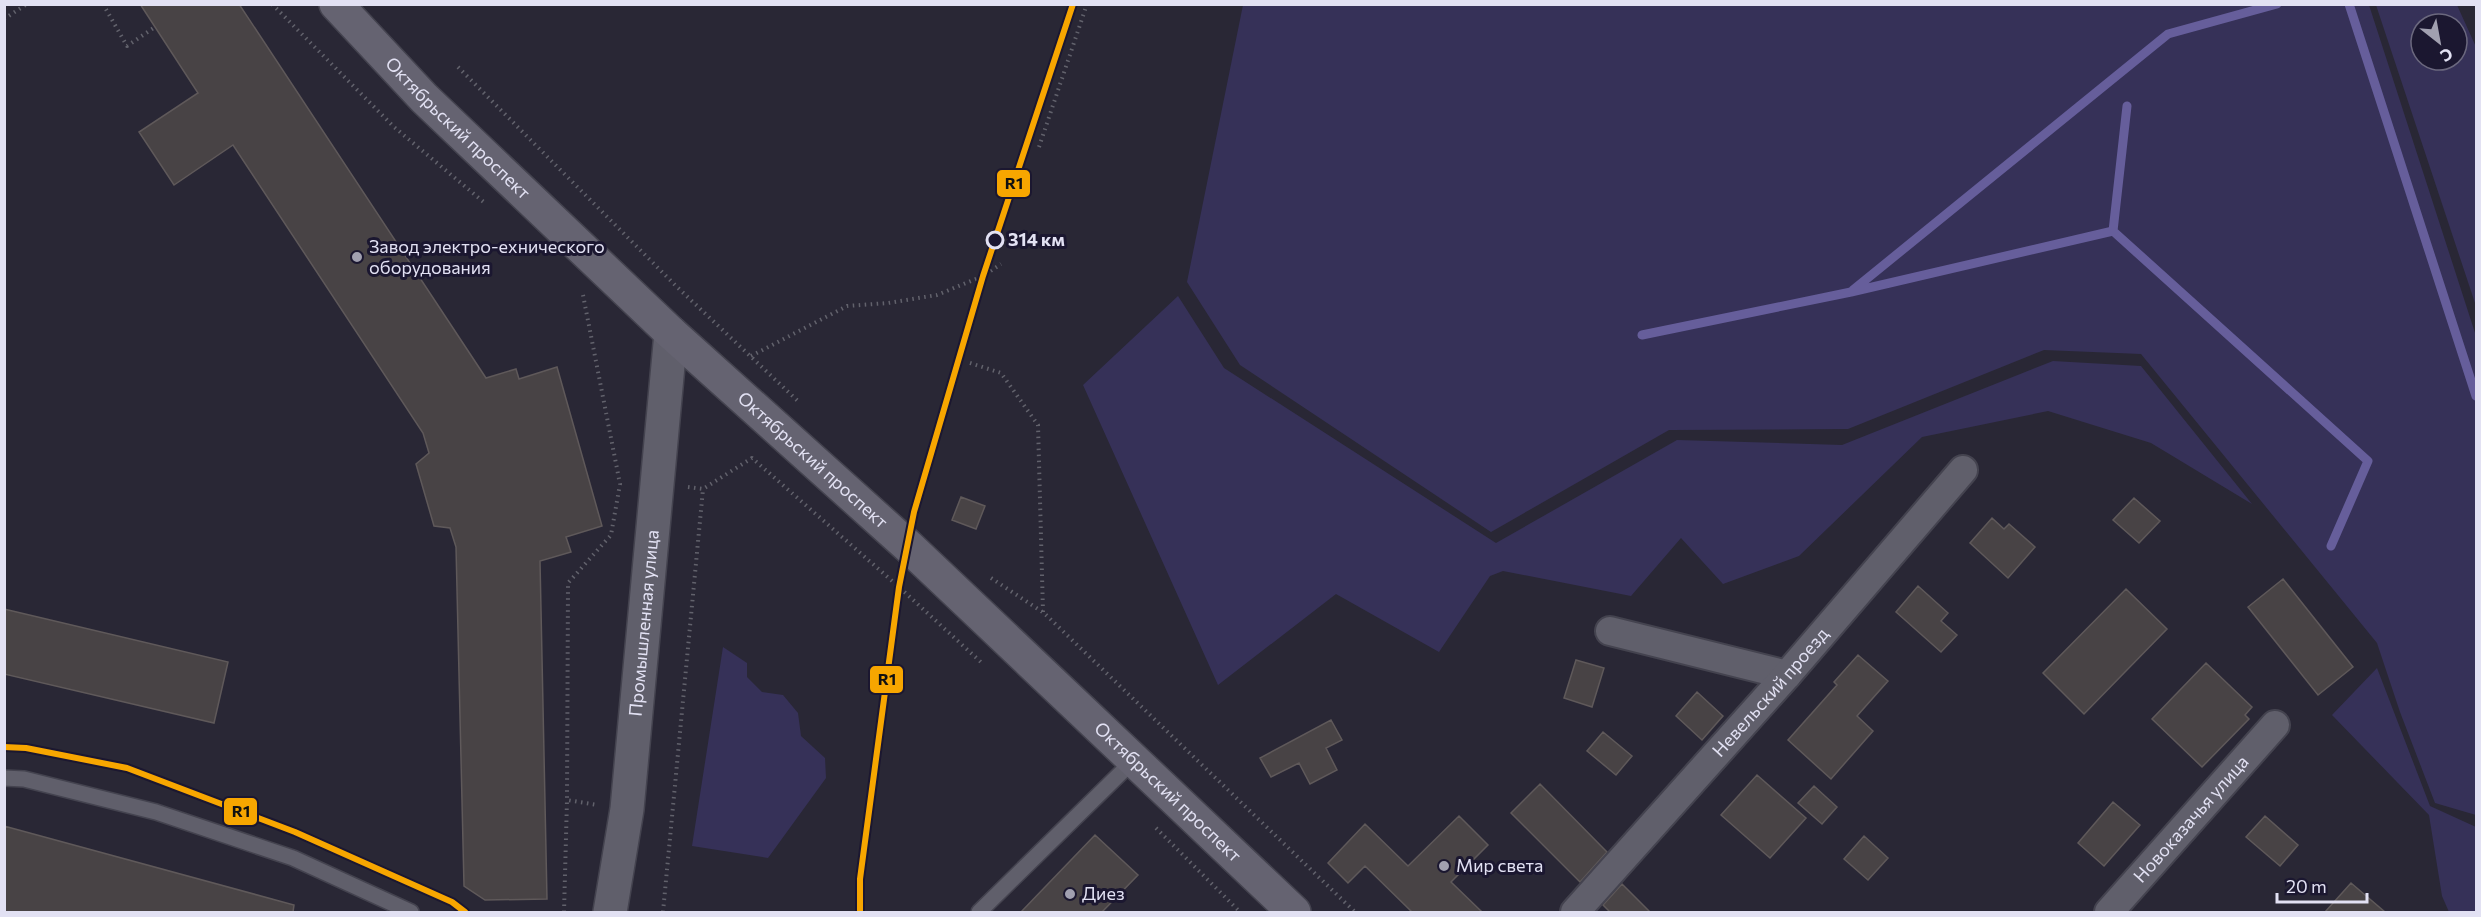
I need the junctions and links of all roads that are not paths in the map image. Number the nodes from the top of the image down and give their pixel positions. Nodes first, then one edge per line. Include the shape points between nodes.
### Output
1 (336, 4) edge
2 (671, 333) junction
3 (1963, 470) dead end
4 (1610, 631) dead end
5 (1787, 675) junction
6 (2275, 725) dead end
7 (1134, 760) junction
8 (4, 777) edge
9 (411, 912) edge
10 (610, 912) edge
11 (979, 912) edge
12 (1294, 912) edge
13 (1575, 912) edge
14 (2109, 912) edge

1 - 2 main road, Октябрьский проспект via 424,98
2 - 7 main road, Октябрьский проспект via 917,555
2 - 10 main road, Промышленная улица via 627,809
3 - 5 street, Невельский проезд
4 - 5 street
5 - 13 street, Невельский проезд
6 - 14 street, Новоказачья улица
7 - 11 lane
7 - 12 main road, Октябрьский проспект
8 - 9 lane via 167,816 293,858

